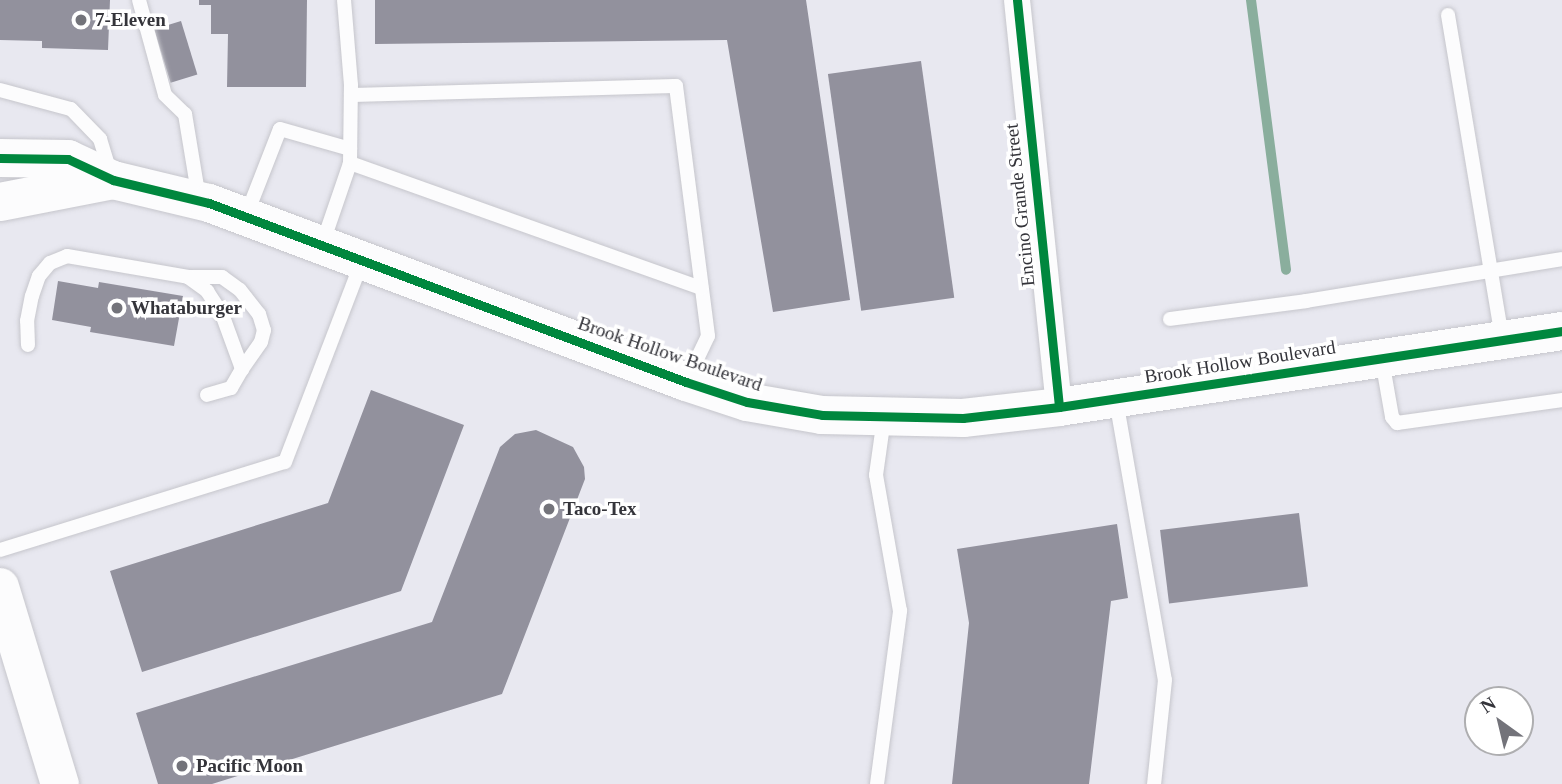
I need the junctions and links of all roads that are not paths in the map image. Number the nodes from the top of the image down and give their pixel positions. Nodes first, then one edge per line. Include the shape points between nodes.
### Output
1 (139, 0) edge
2 (344, 0) edge
3 (1017, 0) edge
4 (1447, 15) dead end
5 (0, 90) edge
6 (351, 95) junction
7 (350, 156) junction
8 (0, 158) edge
9 (113, 180) junction
10 (200, 201) junction
11 (9, 203) edge
12 (246, 217) junction
13 (322, 246) junction
14 (1562, 259) edge
15 (362, 260) junction
16 (1491, 270) junction
17 (188, 276) junction
18 (701, 288) junction
19 (1170, 319) dead end
20 (1562, 331) edge
21 (1503, 340) junction
22 (28, 345) dead end
23 (1382, 358) junction
24 (242, 369) junction
25 (686, 382) junction
26 (207, 396) dead end
27 (1116, 398) junction
28 (1562, 400) edge
29 (1059, 407) junction
30 (884, 418) junction
31 (0, 550) edge
32 (0, 587) edge
33 (60, 784) edge
34 (877, 784) edge
35 (1154, 784) edge

1 - 10 lane via 165,95 185,114
2 - 6 lane
3 - 29 street, Encino Grande Street
4 - 16 lane
5 - 9 lane via 71,108 100,139
6 - 7 lane
6 - 18 lane via 677,86
7 - 12 lane via 280,130
7 - 13 lane
7 - 18 lane
8 - 9 street, Brook Hollow Boulevard via 68,159
9 - 10 street, Brook Hollow Boulevard
9 - 11 street, Brook Hollow Boulevard
10 - 12 street, Brook Hollow Boulevard
12 - 13 street, Brook Hollow Boulevard
13 - 15 street, Brook Hollow Boulevard
14 - 16 lane
15 - 25 street, Brook Hollow Boulevard
15 - 31 lane via 285,462
16 - 19 lane
16 - 21 lane
17 - 22 lane via 67,256 50,263 38,276 32,296
17 - 24 lane via 207,291 222,314
17 - 24 lane via 222,277 240,290 259,314 264,330 261,342
18 - 25 lane via 708,336
20 - 21 street, Brook Hollow Boulevard
21 - 23 street, Brook Hollow Boulevard
23 - 27 street, Brook Hollow Boulevard
23 - 28 lane via 1392,417 1397,423
24 - 26 lane via 231,388
25 - 30 street, Brook Hollow Boulevard via 747,402 822,415
27 - 29 street, Brook Hollow Boulevard
27 - 35 lane via 1165,680
29 - 30 street, Brook Hollow Boulevard via 963,418
30 - 34 lane via 876,475 900,611
32 - 33 street

